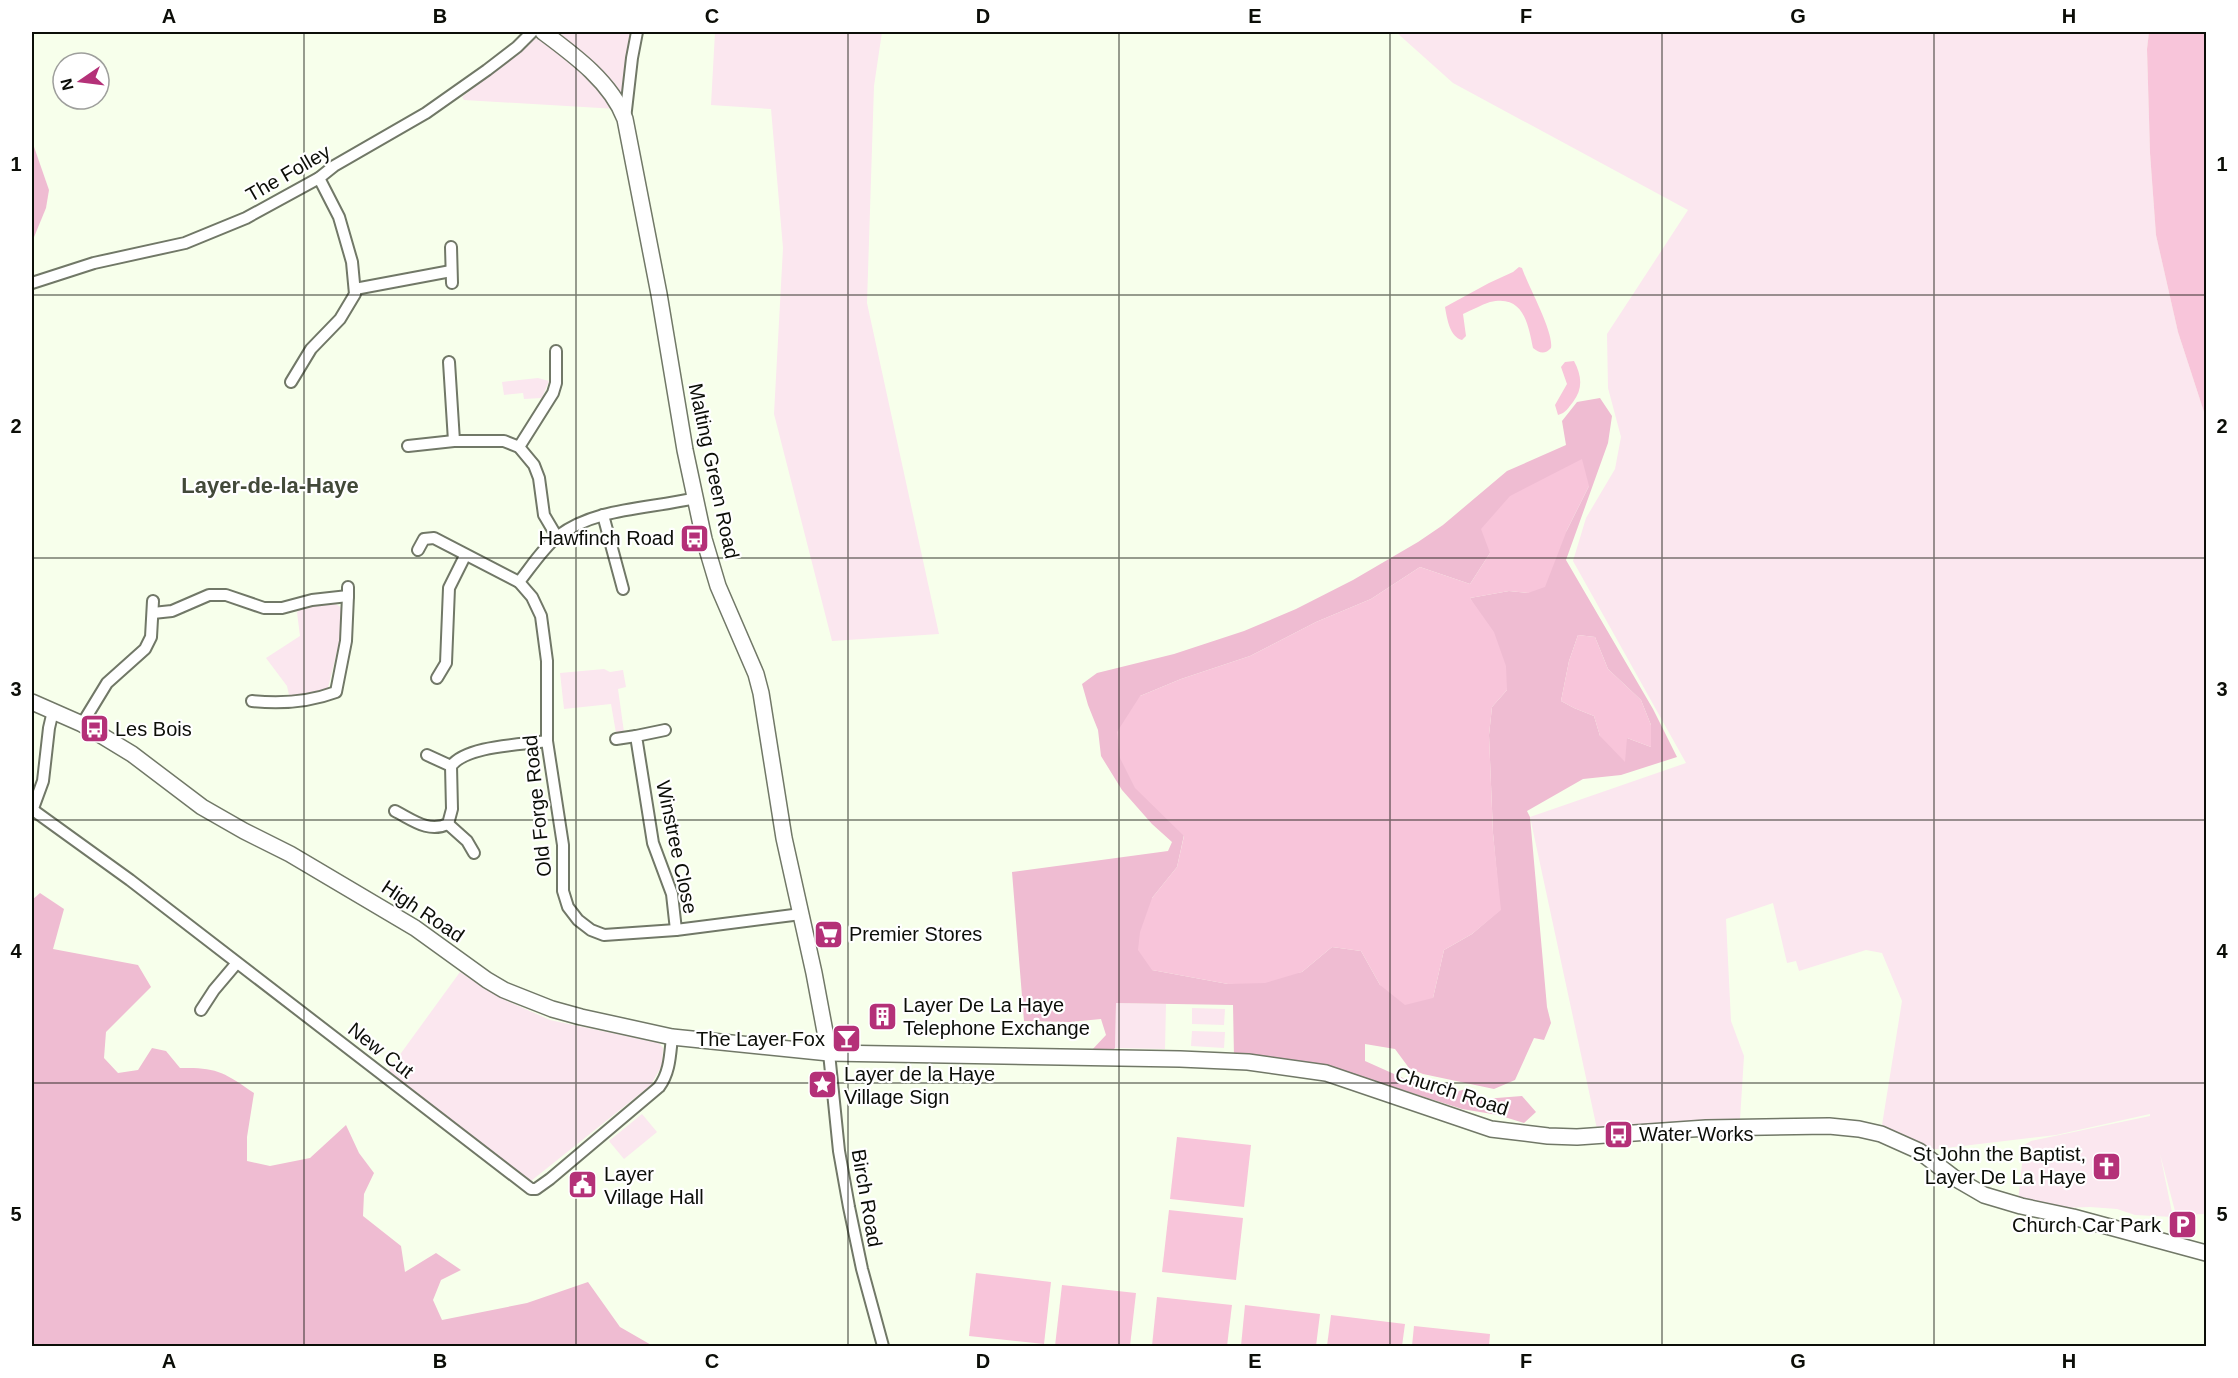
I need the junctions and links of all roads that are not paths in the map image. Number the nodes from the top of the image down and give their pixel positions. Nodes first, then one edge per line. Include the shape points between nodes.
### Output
1 (532, 32) edge
2 (543, 32) edge
3 (637, 32) edge
4 (626, 119) junction
5 (319, 178) junction
6 (452, 247) dead end
7 (32, 282) edge
8 (355, 289) junction
9 (556, 351) dead end
10 (449, 362) dead end
11 (291, 382) dead end
12 (454, 441) junction
13 (408, 446) dead end
14 (519, 447) junction
15 (695, 498) junction
16 (603, 515) junction
17 (557, 537) junction
18 (418, 550) dead end
19 (465, 555) junction
20 (519, 582) junction
21 (623, 589) dead end
22 (153, 601) dead end
23 (153, 613) junction
24 (437, 678) dead end
25 (252, 701) dead end
26 (32, 702) edge
27 (53, 711) junction
28 (82, 724) junction
29 (665, 730) dead end
30 (636, 736) junction
31 (616, 739) dead end
32 (547, 741) junction
33 (427, 755) dead end
34 (451, 766) junction
35 (32, 811) edge
36 (395, 811) dead end
37 (448, 824) junction
38 (474, 853) dead end
39 (801, 914) junction
40 (676, 930) junction
41 (236, 963) junction
42 (201, 1010) dead end
43 (672, 1037) junction
44 (829, 1053) junction
45 (2206, 1253) edge
46 (883, 1347) edge

1 - 5 street, The Folley via 426,113
2 - 4 main road via 574,55 606,87
3 - 4 street, Malting Green Road
4 - 15 main road, Malting Green Road
5 - 7 street, The Folley via 246,218 193,240
5 - 8 street via 339,217
6 - 8 street via 451,277
8 - 11 street via 340,320 311,350
9 - 14 street via 553,393
10 - 12 street
12 - 13 street
12 - 14 street via 504,441
14 - 17 street via 534,465 544,515
15 - 16 street
15 - 39 main road, Malting Green Road via 718,586 761,693 784,838
16 - 17 street via 581,522
16 - 21 street
17 - 20 street
18 - 19 street, Old Forge Road via 424,538 434,538
19 - 20 street, Old Forge Road
19 - 24 street via 449,588 446,663
20 - 32 street, Old Forge Road via 541,616 547,661
22 - 23 street
23 - 25 street via 172,611 209,595 226,595 264,608 282,608 348,592 340,692 273,703
23 - 28 street via 151,637 145,649 107,683
26 - 27 main road, High Road
27 - 28 main road, High Road
27 - 35 street via 43,781
28 - 43 main road, High Road via 132,754 202,807 415,928 504,990 552,1009
29 - 30 street
30 - 31 street
30 - 40 street, Winstree Close via 653,843 672,894
32 - 34 street via 500,742 462,756
32 - 40 street, Old Forge Road via 568,907 578,920 604,935
33 - 34 street
34 - 37 street via 452,809
35 - 41 street, New Cut via 130,880
36 - 37 street via 427,827
37 - 38 street
39 - 40 street, Old Forge Road
39 - 44 main road, Malting Green Road
41 - 42 street
41 - 43 street, New Cut via 531,1190 550,1179 658,1087 669,1068
43 - 44 main road, High Road
44 - 45 main road, Church Road via 1248,1062 1326,1073 1491,1129 1548,1136 1706,1128 1859,1129 1919,1151 1984,1195
44 - 46 street, Birch Road via 849,1207

